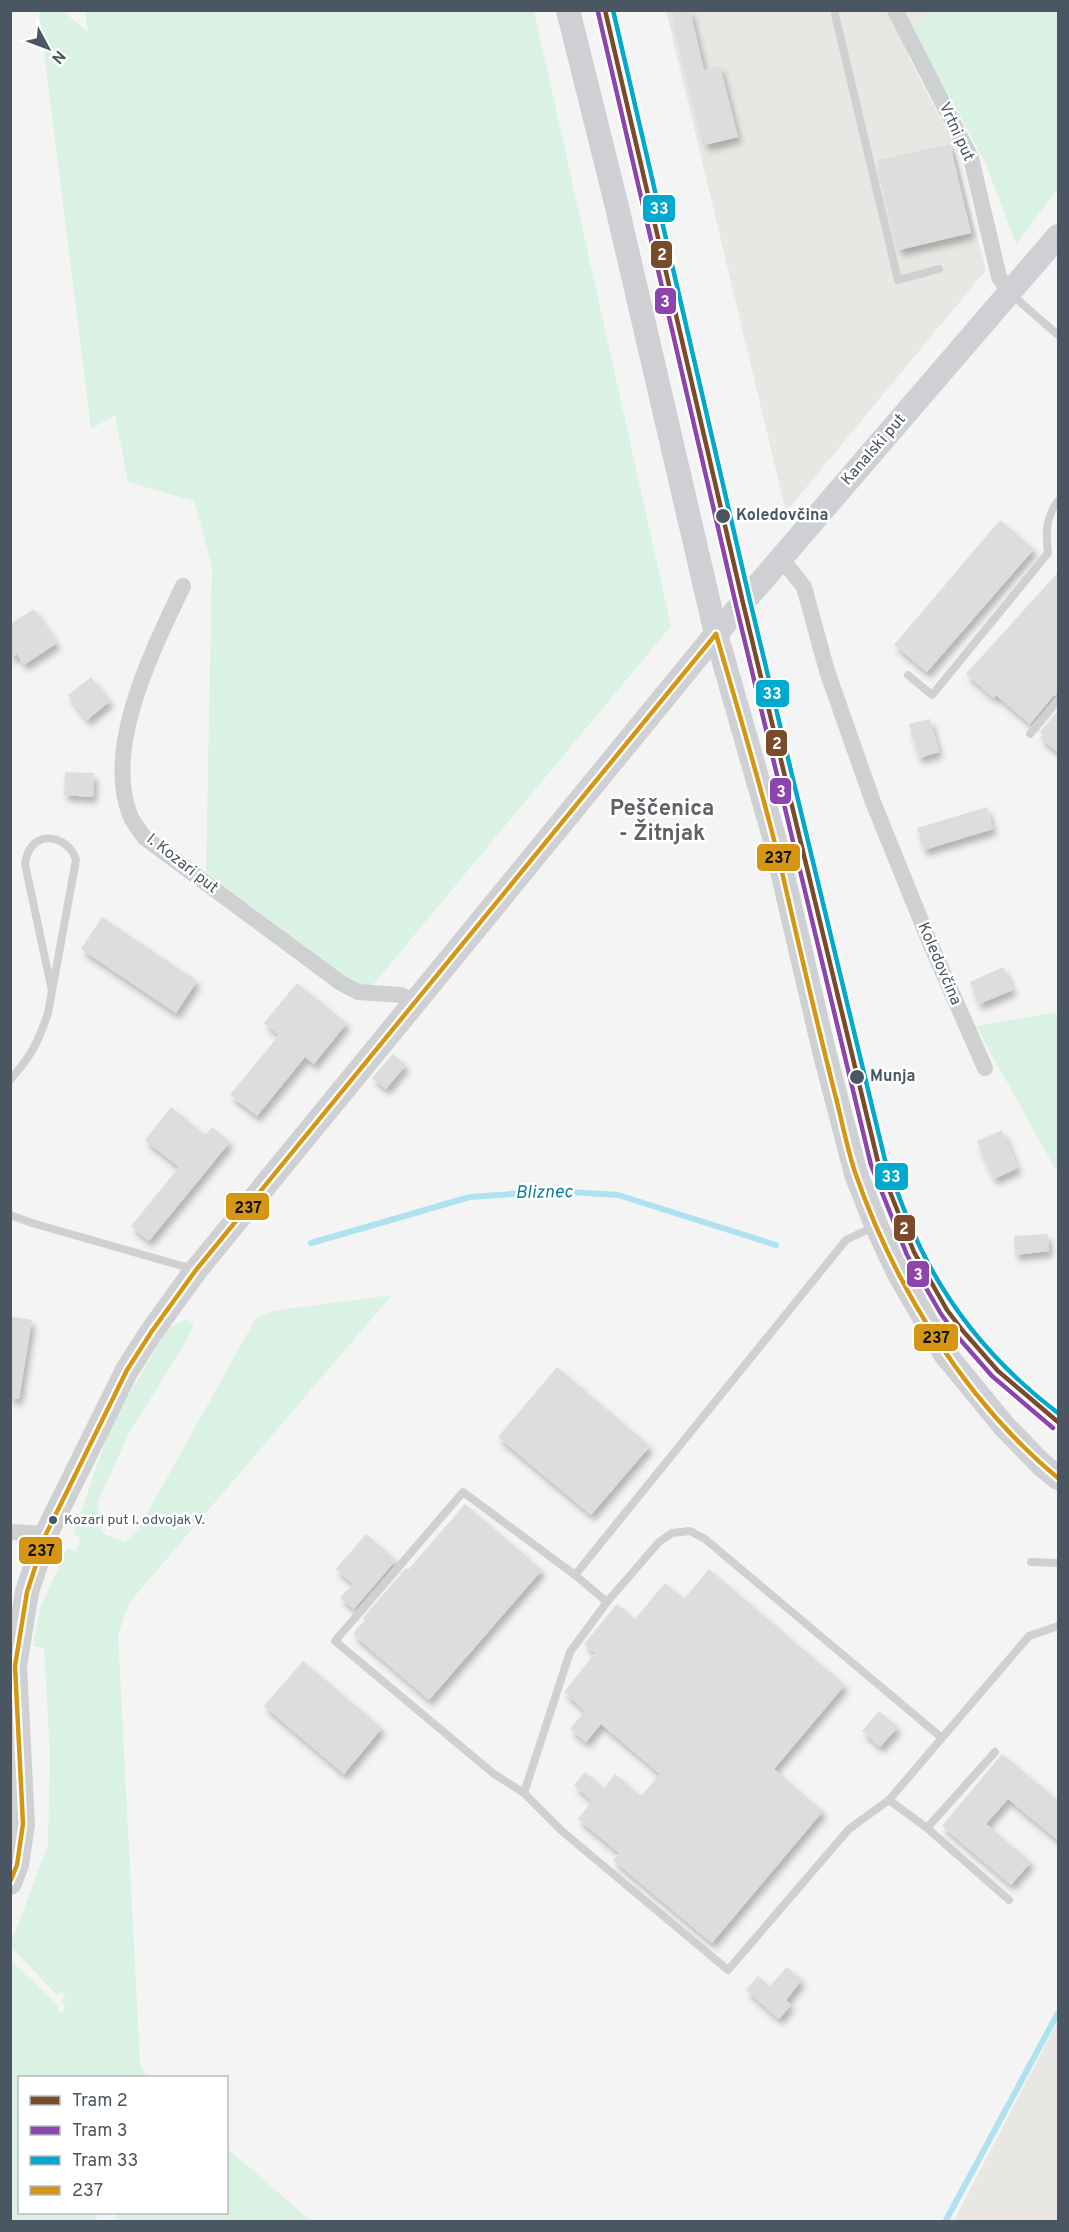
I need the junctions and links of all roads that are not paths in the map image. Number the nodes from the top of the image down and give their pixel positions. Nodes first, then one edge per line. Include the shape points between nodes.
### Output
1 (568, 10) edge
2 (834, 10) edge
3 (895, 10) edge
4 (1059, 236) edge
5 (939, 269) dead end
6 (1010, 293) junction
7 (1059, 335) edge
8 (1059, 501) edge
9 (782, 558) junction
10 (183, 586) dead end
11 (716, 634) junction
12 (908, 675) dead end
13 (1059, 700) edge
14 (1030, 734) dead end
15 (52, 991) junction
16 (415, 1003) junction
17 (985, 1068) dead end
18 (10, 1080) edge
19 (10, 1215) edge
20 (876, 1225) junction
21 (196, 1270) junction
22 (1059, 1478) edge
23 (10, 1532) edge
24 (46, 1534) junction
25 (1031, 1562) dead end
26 (1059, 1563) edge
27 (575, 1575) junction
28 (607, 1602) junction
29 (1059, 1626) edge
30 (13, 1665) edge
31 (942, 1737) junction
32 (995, 1752) dead end
33 (15, 1776) edge
34 (524, 1793) junction
35 (889, 1800) junction
36 (927, 1828) junction
37 (10, 1882) edge
38 (1009, 1900) dead end

1 - 11 street
2 - 5 lane via 898,280
3 - 6 street, Vrtni put via 971,158 999,278
4 - 6 street, Kanalski put
6 - 7 lane
6 - 9 street, Kanalski put
8 - 12 lane via 1051,510 1046,528 1048,553 932,695
9 - 11 street, Kanalski put
9 - 17 street, Koledovčina via 804,587 827,671 873,802
10 - 16 street, I. Kozari put via 147,662 129,725 121,763 130,818 145,838 341,984 358,992 400,995
11 - 16 street, Kanalski put
11 - 20 street via 774,837 856,1174
13 - 14 lane
15 - 15 lane via 25,864 29,850 46,838 68,844 76,860
15 - 18 lane via 40,1038
16 - 21 street, Kanalski put
19 - 21 lane
20 - 22 street via 945,1354 1004,1426
20 - 27 lane via 846,1240
21 - 24 street, Kanalski put via 127,1371
23 - 24 street
24 - 30 street, Kanalski put via 27,1592
25 - 26 lane
27 - 28 lane
27 - 34 lane via 463,1492 335,1641 494,1774
28 - 31 lane via 659,1542 672,1533 690,1531 705,1539
28 - 34 lane via 570,1652
29 - 31 lane via 1029,1636
30 - 33 street, Kanalski put
31 - 35 lane
32 - 36 lane
33 - 37 street, Kanalski put via 23,1824 17,1865
34 - 35 lane via 563,1832 728,1970 849,1829
35 - 36 lane
36 - 38 lane

